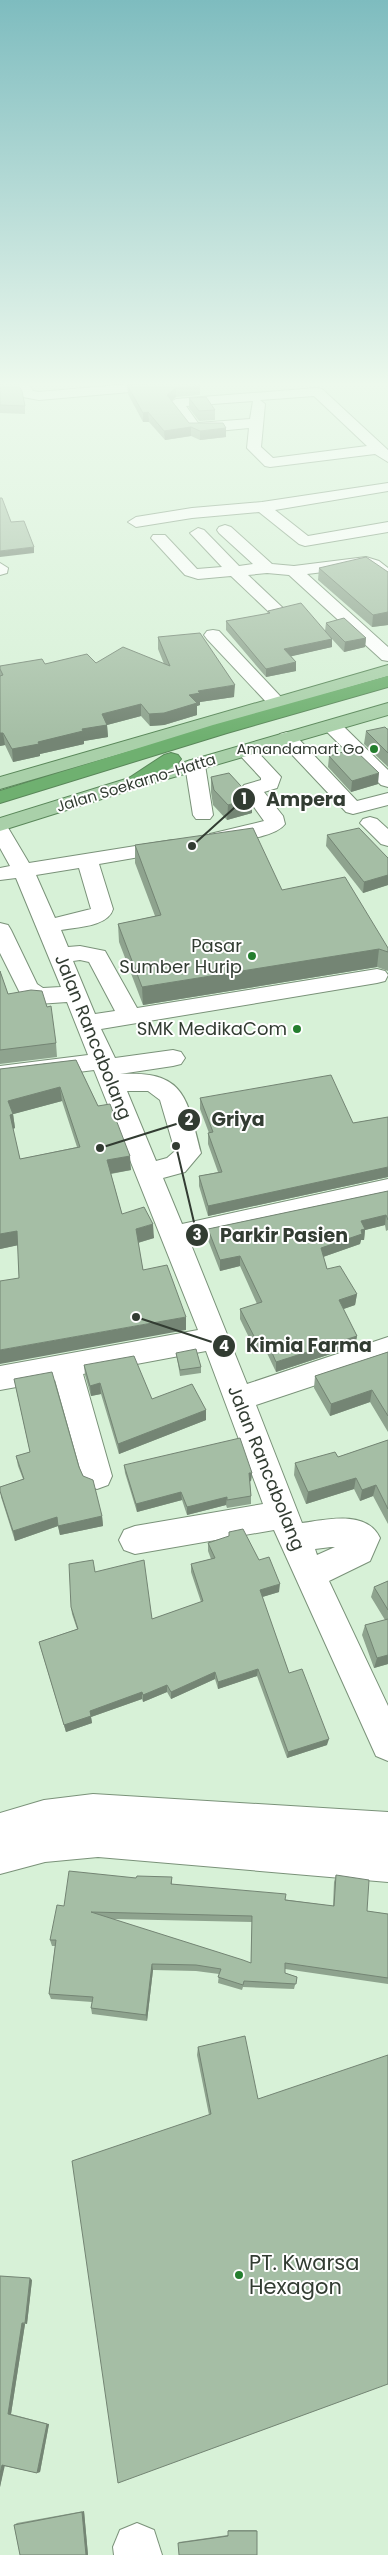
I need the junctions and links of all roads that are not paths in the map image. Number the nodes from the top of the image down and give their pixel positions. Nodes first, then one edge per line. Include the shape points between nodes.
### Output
1 (305, 500) edge
2 (262, 507) junction
3 (136, 522) dead end
4 (388, 527) edge
5 (225, 530) dead end
6 (198, 532) dead end
7 (159, 538) dead end
8 (267, 568) junction
9 (235, 571) junction
10 (296, 574) junction
11 (388, 576) edge
12 (279, 582) dead end
13 (276, 609) edge
14 (213, 635) dead end
15 (388, 656) edge
16 (388, 670) edge
17 (388, 681) edge
18 (388, 696) edge
19 (275, 701) junction
20 (388, 709) edge
21 (332, 726) junction
22 (287, 738) junction
23 (246, 750) junction
24 (362, 755) junction
25 (171, 758) junction
26 (195, 765) junction
27 (314, 767) junction
28 (388, 781) edge
29 (136, 782) junction
30 (0, 783) edge
31 (0, 797) edge
32 (388, 799) edge
33 (0, 811) edge
34 (203, 815) dead end
35 (370, 823) dead end
36 (0, 825) edge
37 (0, 830) edge
38 (388, 840) edge
39 (87, 860) junction
40 (18, 877) edge
41 (0, 894) edge
42 (48, 926) junction
43 (0, 930) edge
44 (60, 955) junction
45 (377, 976) dead end
46 (76, 994) junction
47 (130, 1017) junction
48 (88, 1023) junction
49 (173, 1058) dead end
50 (107, 1071) junction
51 (0, 1074) edge
52 (147, 1173) junction
53 (388, 1189) edge
54 (173, 1236) junction
55 (215, 1338) junction
56 (388, 1349) edge
57 (66, 1366) junction
58 (0, 1378) edge
59 (238, 1399) junction
60 (97, 1476) dead end
61 (288, 1526) junction
62 (135, 1540) dead end
63 (310, 1574) junction
64 (388, 1744) edge
65 (388, 1830) edge
66 (0, 1831) edge
67 (44, 1831) junction
68 (245, 1837) junction
69 (0, 1856) edge
70 (388, 1864) edge

1 - 2 street
2 - 3 street
2 - 4 street via 307,541
5 - 8 street
6 - 9 street
7 - 9 street via 194,573
8 - 9 street
8 - 10 street
9 - 13 street
10 - 11 street via 366,562
10 - 12 street
10 - 15 street
14 - 19 street
16 - 19 main road
17 - 31 highway, Jalan Soekarno-Hatta
18 - 25 highway, Jalan Soekarno-Hatta
19 - 30 main road
20 - 21 main road, Jalan Soekarno-Hatta
21 - 22 main road, Jalan Soekarno-Hatta
21 - 24 street
22 - 23 main road, Jalan Soekarno-Hatta
22 - 27 street
23 - 26 main road, Jalan Soekarno-Hatta
23 - 39 street via 271,777 270,784 251,789 273,816 275,824 265,829
24 - 27 street
24 - 28 street
25 - 29 highway
25 - 33 highway, Jalan Soekarno-Hatta
26 - 29 main road, Jalan Soekarno-Hatta
26 - 34 street
27 - 32 street via 353,808
29 - 36 main road, Jalan Soekarno-Hatta
35 - 38 street
37 - 40 street, Jalan Rancabolang
39 - 40 street
39 - 42 street via 101,913
40 - 41 street
40 - 42 street, Jalan Rancabolang
42 - 44 street, Jalan Rancabolang
43 - 46 street via 28,988 38,996
44 - 46 street, Jalan Rancabolang
44 - 47 street via 80,953 97,956
45 - 47 street
46 - 48 street, Jalan Rancabolang
47 - 48 street
48 - 50 street, Jalan Rancabolang
49 - 50 street
50 - 51 street
50 - 52 street, Jalan Rancabolang
50 - 52 street via 159,1084 174,1098 188,1153 176,1164
52 - 54 street, Jalan Rancabolang
53 - 54 street
54 - 55 street, Jalan Rancabolang
55 - 57 street
55 - 59 street, Jalan Rancabolang
56 - 59 street
57 - 58 street
57 - 60 street
59 - 61 street, Jalan Rancabolang
61 - 62 street
61 - 63 street, Jalan Rancabolang
61 - 63 street via 356,1532 364,1538 359,1551
63 - 64 street, Jalan Rancabolang
65 - 68 street
66 - 67 street
67 - 68 street via 95,1826
67 - 69 street
68 - 70 street

